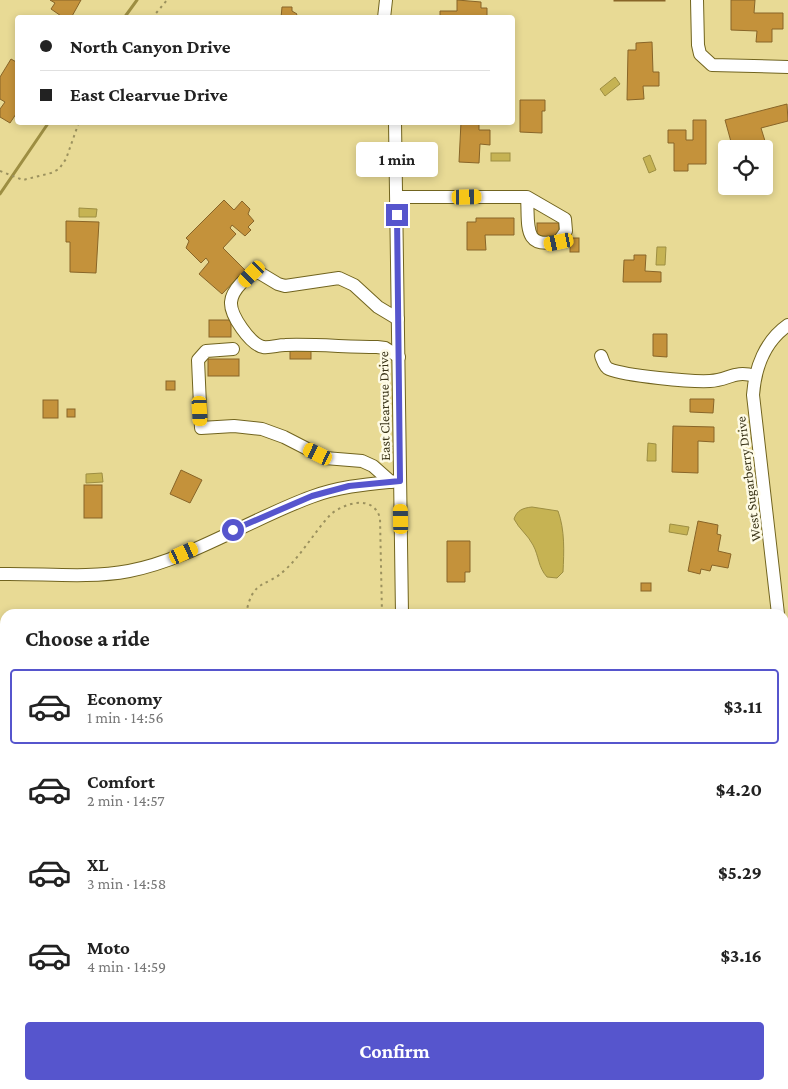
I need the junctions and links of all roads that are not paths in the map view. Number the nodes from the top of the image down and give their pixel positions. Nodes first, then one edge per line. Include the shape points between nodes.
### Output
1 (386, 0) edge
2 (698, 0) edge
3 (384, 15) edge
4 (788, 67) edge
5 (395, 125) edge
6 (397, 197) junction
7 (527, 197) dead end
8 (398, 319) junction
9 (788, 325) edge
10 (233, 349) dead end
11 (602, 356) dead end
12 (399, 357) junction
13 (756, 376) junction
14 (395, 481) junction
15 (0, 574) edge
16 (402, 609) edge
17 (777, 609) edge

1 - 3 street
2 - 4 street via 698,45 700,54 712,65
5 - 6 street, East Clearvue Drive
6 - 7 street
6 - 8 street, East Clearvue Drive
8 - 12 street, East Clearvue Drive
8 - 12 street via 378,307 354,284 339,278 285,286 258,272 240,286 232,300 234,315 240,325 256,344 264,347 377,347
9 - 13 street, West Sugarberry Drive via 770,343
10 - 14 street via 206,350 198,360 201,428 234,426 262,429 325,458 362,461
11 - 13 street via 609,369 634,374 712,381 732,374
12 - 14 street, East Clearvue Drive
13 - 17 street, West Sugarberry Drive via 754,401
14 - 15 street via 349,486 312,496 168,560 129,571 87,575
14 - 16 street, East Clearvue Drive

